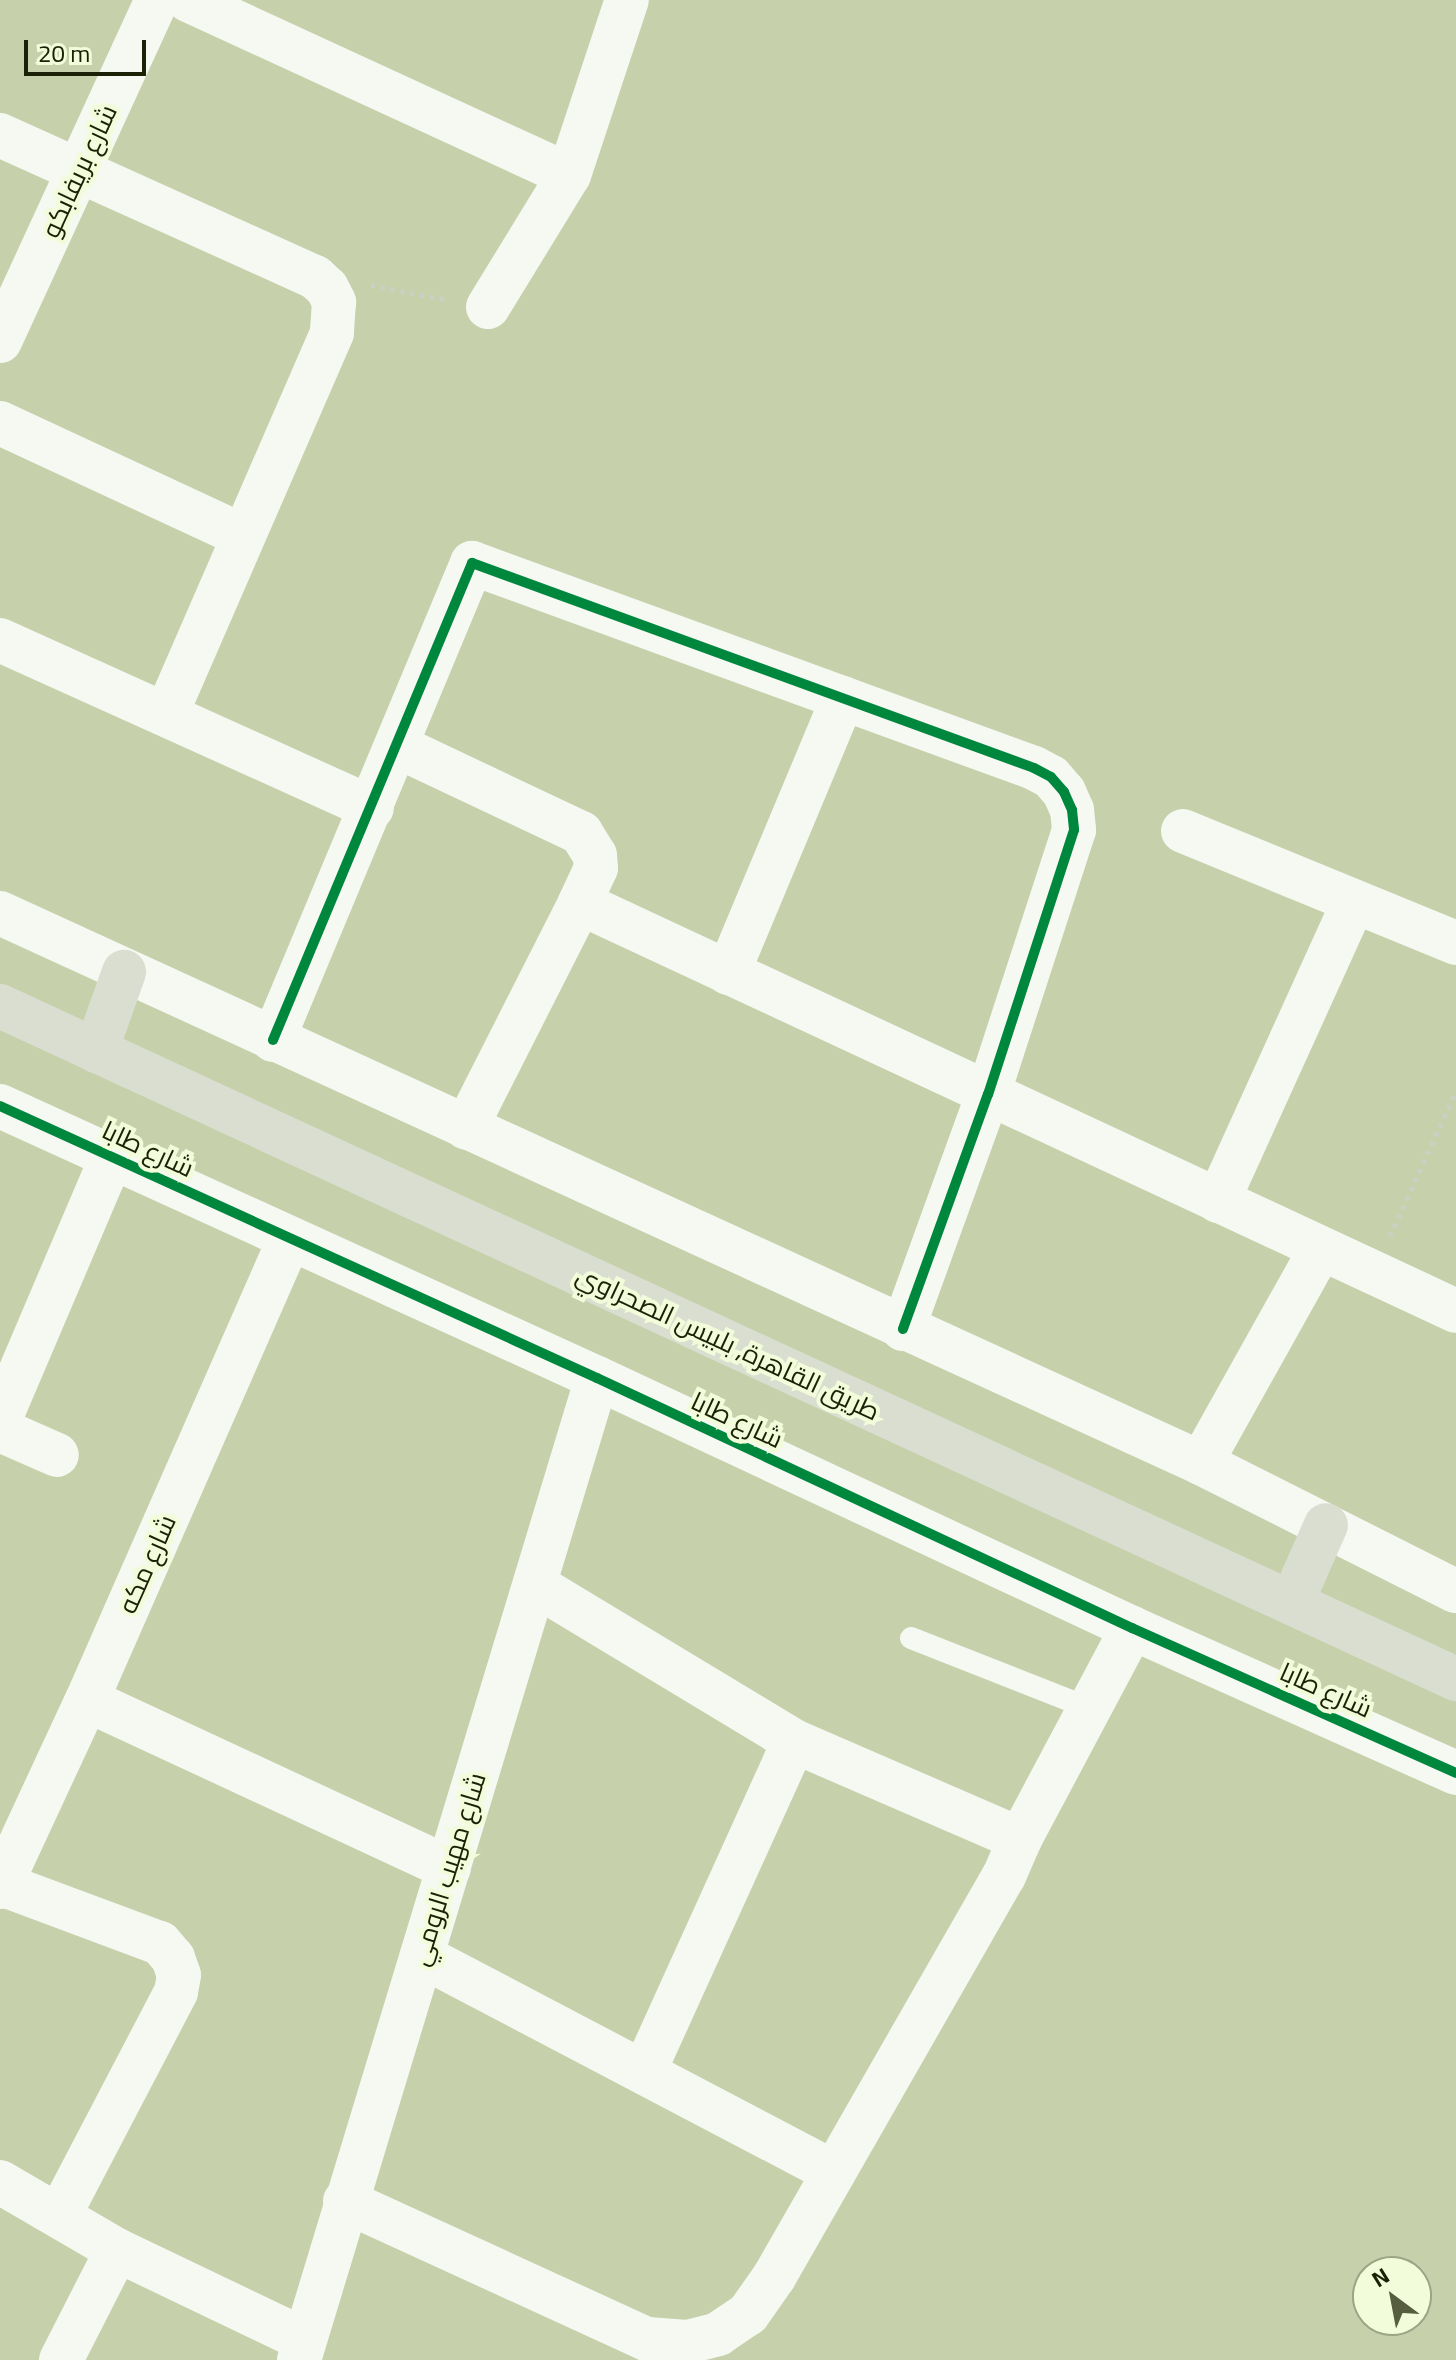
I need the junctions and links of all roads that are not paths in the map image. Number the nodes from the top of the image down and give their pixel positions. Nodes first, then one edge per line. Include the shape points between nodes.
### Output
1 (627, 0) edge
2 (160, 2) edge
3 (0, 135) edge
4 (79, 170) junction
5 (569, 175) junction
6 (488, 307) road end
7 (0, 341) edge
8 (0, 423) edge
9 (243, 536) junction
10 (0, 640) edge
11 (843, 698) junction
12 (166, 714) junction
13 (397, 746) junction
14 (372, 808) junction
15 (1183, 831) dead end
16 (580, 903) junction
17 (1353, 903) junction
18 (0, 913) edge
19 (1456, 943) edge
20 (124, 972) junction
21 (728, 973) junction
22 (0, 1006) edge
23 (273, 1040) junction
24 (96, 1051) junction
25 (988, 1094) junction
26 (0, 1106) edge
27 (466, 1128) junction
28 (112, 1156) junction
29 (1218, 1201) junction
30 (289, 1240) junction
31 (1320, 1250) junction
32 (1456, 1311) edge
33 (903, 1329) junction
34 (597, 1378) junction
35 (0, 1419) edge
36 (0, 1430) edge
37 (57, 1455) dead end
38 (1201, 1463) junction
39 (1326, 1525) junction
40 (535, 1585) junction
41 (1456, 1591) edge
42 (1292, 1602) junction
43 (1132, 1628) junction
44 (911, 1638) dead end
45 (1456, 1679) edge
46 (87, 1700) junction
47 (1089, 1708) junction
48 (794, 1741) junction
49 (1456, 1773) edge
50 (1020, 1839) junction
51 (449, 1868) junction
52 (1, 1886) edge
53 (422, 1956) junction
54 (644, 2072) junction
55 (834, 2172) junction
56 (0, 2182) edge
57 (345, 2201) junction
58 (60, 2214) junction
59 (117, 2250) junction
60 (302, 2350) edge
61 (61, 2360) edge

1 - 5 street
2 - 4 street, شارع بريفابكو
2 - 5 street
3 - 4 street
4 - 7 street, شارع بريفابكو
4 - 9 street via 315,277 334,302 332,333
5 - 6 street
8 - 9 street
9 - 12 street
10 - 12 street
11 - 13 street via 472,563
11 - 21 street
11 - 25 street via 1034,768 1057,785 1072,810 1074,830
12 - 14 street
13 - 14 street
13 - 16 street via 581,833 595,855 596,868
14 - 23 street
15 - 17 street
16 - 21 street
16 - 27 street
17 - 19 street
17 - 29 street
18 - 20 street
20 - 23 street
20 - 24 highway
21 - 25 street
22 - 24 highway, طريق القاهرة, بلبيس الصحراوي
23 - 27 street
24 - 42 highway, طريق القاهرة, بلبيس الصحراوي
25 - 29 street
25 - 33 street
26 - 28 street, شارع طابا
27 - 33 street
28 - 30 street, شارع طابا
28 - 35 street
29 - 31 street
30 - 34 street, شارع طابا
30 - 46 street, شارع مكه
31 - 32 street
31 - 38 street
33 - 38 street
34 - 40 street, شارع مهيب الرومي
34 - 43 street, شارع طابا
36 - 37 street
38 - 39 street
39 - 41 street
39 - 42 highway
40 - 48 street
40 - 51 street, شارع مهيب الرومي
42 - 45 highway, طريق القاهرة, بلبيس الصحراوي
43 - 47 street
43 - 49 street, شارع طابا
44 - 47 lane
46 - 51 street
46 - 52 street, شارع مكه
47 - 50 street
48 - 50 street
48 - 54 street
50 - 55 street via 1004,1876
51 - 53 street, شارع مهيب الرومي
52 - 58 street via 160,1943 179,1975 176,1992
53 - 54 street
53 - 57 street, شارع مهيب الرومي
54 - 55 street
55 - 57 street via 748,2314 718,2334 687,2342 647,2339
56 - 58 street
57 - 60 street, شارع مهيب الرومي
58 - 59 street
59 - 60 street
59 - 61 street

